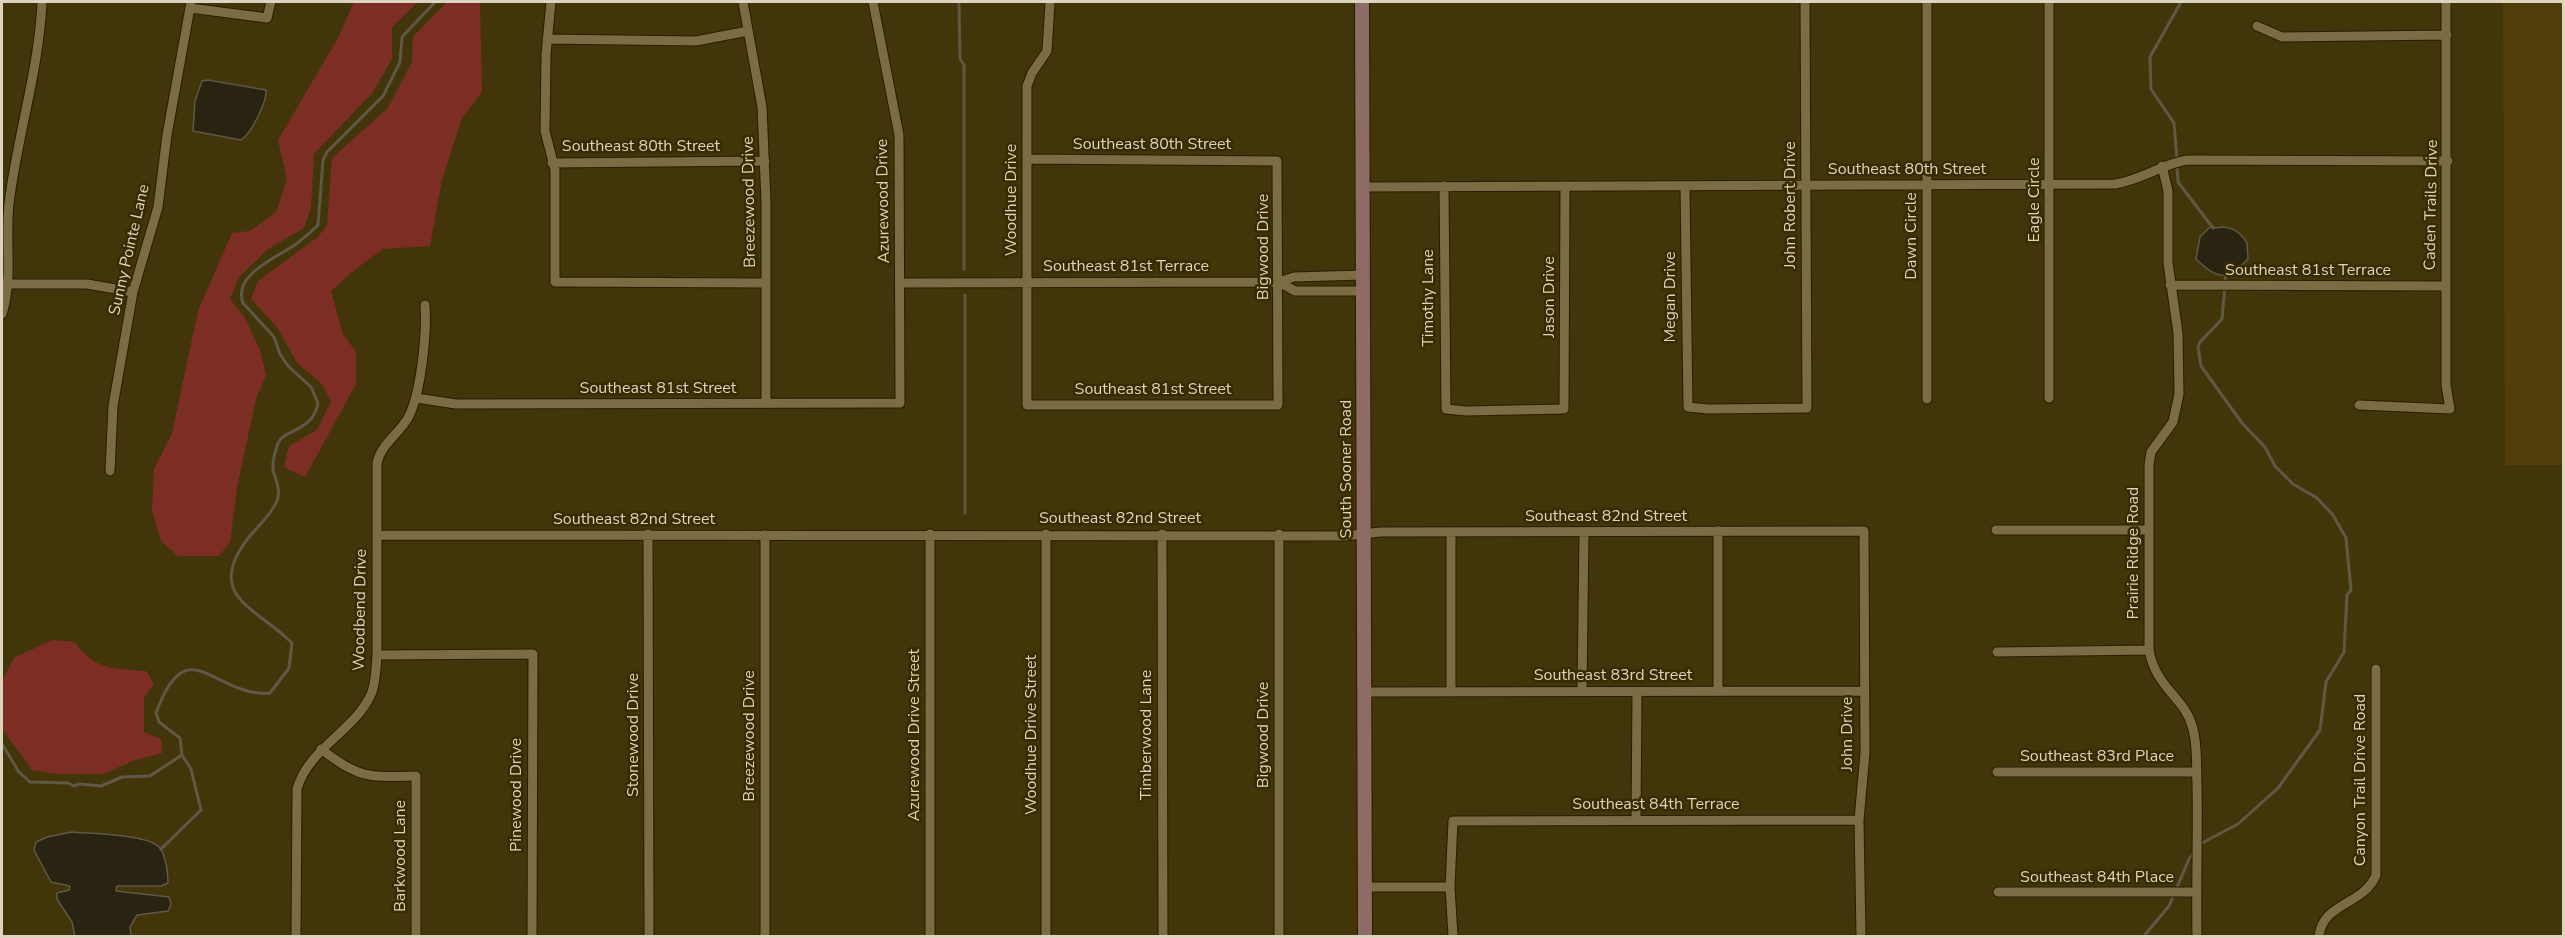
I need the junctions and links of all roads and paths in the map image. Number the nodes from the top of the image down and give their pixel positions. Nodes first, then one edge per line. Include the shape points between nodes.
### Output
1 (42, 2) edge
2 (271, 2) edge
3 (551, 2) edge
4 (743, 2) edge
5 (873, 2) edge
6 (1050, 2) edge
7 (1362, 2) edge
8 (1805, 2) edge
9 (1927, 2) edge
10 (2049, 2) edge
11 (2446, 2) edge
12 (190, 5) edge
13 (2257, 26) dead end
14 (748, 31) junction
15 (2447, 36) junction
16 (547, 39) junction
17 (1027, 159) junction
18 (765, 161) junction
19 (1277, 161) joint
20 (2448, 161) junction
21 (552, 163) junction
22 (2166, 165) junction
23 (2050, 184) junction
24 (1444, 186) junction
25 (1565, 186) junction
26 (1685, 186) junction
27 (1806, 186) junction
28 (1927, 186) junction
29 (1362, 187) junction
30 (1363, 275) junction
31 (1028, 282) junction
32 (1279, 282) junction
33 (766, 283) junction
34 (900, 283) junction
35 (4, 284) edge
36 (2170, 285) junction
37 (2446, 286) junction
38 (1363, 291) junction
39 (133, 292) junction
40 (425, 305) dead end
41 (2, 314) edge
42 (416, 398) junction
43 (2049, 398) dead end
44 (1927, 399) dead end
45 (766, 403) junction
46 (900, 403) joint
47 (1027, 405) joint
48 (1278, 405) joint
49 (2359, 405) dead end
50 (1806, 408) joint
51 (1446, 409) joint
52 (110, 471) dead end
53 (1996, 530) dead end
54 (2149, 530) junction
55 (1718, 531) junction
56 (1864, 531) joint
57 (1451, 532) junction
58 (1584, 532) junction
59 (648, 534) junction
60 (930, 534) junction
61 (1046, 534) junction
62 (1162, 534) junction
63 (1279, 534) junction
64 (1363, 534) junction
65 (377, 535) junction
66 (765, 535) junction
67 (2149, 650) junction
68 (1998, 652) dead end
69 (377, 655) junction
70 (2376, 669) dead end
71 (1581, 690) junction
72 (1718, 690) junction
73 (1863, 691) junction
74 (1364, 692) junction
75 (1451, 692) junction
76 (1637, 692) junction
77 (321, 749) junction
78 (1998, 772) dead end
79 (2197, 772) junction
80 (1636, 820) junction
81 (1859, 820) junction
82 (1365, 887) junction
83 (1450, 887) junction
84 (1998, 892) dead end
85 (2197, 892) junction
86 (296, 936) edge
87 (416, 936) edge
88 (532, 936) edge
89 (649, 936) edge
90 (765, 936) edge
91 (930, 936) edge
92 (1046, 936) edge
93 (1163, 936) edge
94 (1279, 936) edge
95 (1365, 936) edge
96 (1453, 936) edge
97 (1861, 936) edge
98 (2197, 936) edge
99 (2319, 936) edge

1 - 35 street via 8,207
2 - 12 street via 267,18
3 - 16 street
4 - 14 street, Breezewood Drive
5 - 34 street, Azurewood Drive via 899,135
6 - 17 street, Woodhue Drive via 1047,51 1027,86
7 - 29 main road, South Sooner Road
8 - 27 street, John Robert Drive
9 - 28 street, Dawn Circle
10 - 23 street, Eagle Circle
11 - 15 street, Caden Trails Drive
12 - 39 street, Sunny Pointe Lane via 166,135 158,207
13 - 15 street via 2282,37
14 - 16 street via 696,41
14 - 18 street, Breezewood Drive via 762,106
15 - 20 street, Caden Trails Drive
16 - 21 street via 545,130
17 - 19 street, Southeast 80th Street
17 - 31 street, Woodhue Drive
18 - 21 street, Southeast 80th Street
18 - 33 street, Breezewood Drive
19 - 32 street, Bigwood Drive
20 - 22 street, Southeast 80th Street via 2214,159
20 - 37 street, Caden Trails Drive
21 - 33 street via 555,282
22 - 23 street, Southeast 80th Street via 2115,184
22 - 36 street, Prairie Ridge Road
23 - 28 street, Southeast 80th Street
23 - 43 street, Eagle Circle
24 - 25 street, Southeast 80th Street
24 - 29 street, Southeast 80th Street
24 - 51 street, Timothy Lane
25 - 26 street, Southeast 80th Street
25 - 51 street, Jason Drive via 1564,409
26 - 27 street, Southeast 80th Street
26 - 50 street, Megan Drive via 1688,407
27 - 28 street, Southeast 80th Street
27 - 50 street, John Robert Drive
28 - 44 street, Dawn Circle
29 - 30 main road, South Sooner Road
30 - 32 street, Southeast 81st Terrace via 1294,276
30 - 38 main road, South Sooner Road
31 - 32 street, Southeast 81st Terrace
31 - 34 street, Southeast 81st Terrace
31 - 47 street, Woodhue Drive
32 - 38 street, Southeast 81st Terrace via 1295,291
32 - 48 street, Bigwood Drive
33 - 45 street, Breezewood Drive
34 - 46 street, Azurewood Drive
35 - 39 street via 87,284
35 - 41 street
36 - 37 street, Southeast 81st Terrace
36 - 54 street, Prairie Ridge Road via 2178,333 2178,409 2166,435 2151,452
37 - 49 street, Caden Trails Drive via 2446,385 2450,409
38 - 64 main road, South Sooner Road
39 - 52 street, Sunny Pointe Lane via 113,406
40 - 42 street, Woodbend Drive via 426,332
42 - 45 street, Southeast 81st Street via 456,405
42 - 65 street, Woodbend Drive via 403,426 379,456
45 - 46 street, Southeast 81st Street
47 - 48 street, Southeast 81st Street
53 - 54 street
54 - 67 street, Prairie Ridge Road
55 - 56 street, Southeast 82nd Street
55 - 58 street, Southeast 82nd Street
55 - 72 street
56 - 73 street, John Drive
57 - 58 street, Southeast 82nd Street
57 - 64 street, Southeast 82nd Street
57 - 75 street
58 - 71 street
59 - 65 street, Southeast 82nd Street
59 - 66 street, Southeast 82nd Street
59 - 89 street, Stonewood Drive
60 - 61 street, Southeast 82nd Street
60 - 66 street, Southeast 82nd Street
60 - 91 street, Azurewood Drive Street
61 - 62 street, Southeast 82nd Street
61 - 92 street, Woodhue Drive Street
62 - 63 street, Southeast 82nd Street
62 - 93 street, Timberwood Lane
63 - 64 street, Southeast 82nd Street
63 - 94 street, Bigwood Drive
64 - 74 main road, South Sooner Road
65 - 69 street, Woodbend Drive
66 - 90 street, Breezewood Drive
67 - 68 street
67 - 79 street, Prairie Ridge Road via 2155,672 2189,716 2197,750
69 - 77 street, Woodbend Drive via 375,682 368,700
69 - 88 street, Pinewood Drive via 533,654
70 - 99 street, Canyon Trail Drive Road via 2376,875 2367,891 2325,917
71 - 75 street, Southeast 83rd Street
71 - 76 street, Southeast 83rd Street
72 - 73 street, Southeast 83rd Street
72 - 76 street, Southeast 83rd Street
73 - 81 street, John Drive via 1865,753
74 - 75 street, Southeast 83rd Street
74 - 82 main road, South Sooner Road
76 - 80 street
77 - 86 street, Woodbend Drive via 302,774 296,798
77 - 87 street, Barkwood Lane via 354,772 416,776
78 - 79 street, Southeast 83rd Place
79 - 85 street, Prairie Ridge Road
80 - 81 street, Southeast 84th Terrace
80 - 83 street, Southeast 84th Terrace via 1453,821
81 - 97 street, John Drive
82 - 83 street
82 - 95 main road, South Sooner Road
83 - 96 street
84 - 85 street, Southeast 84th Place
85 - 98 street, Prairie Ridge Road

